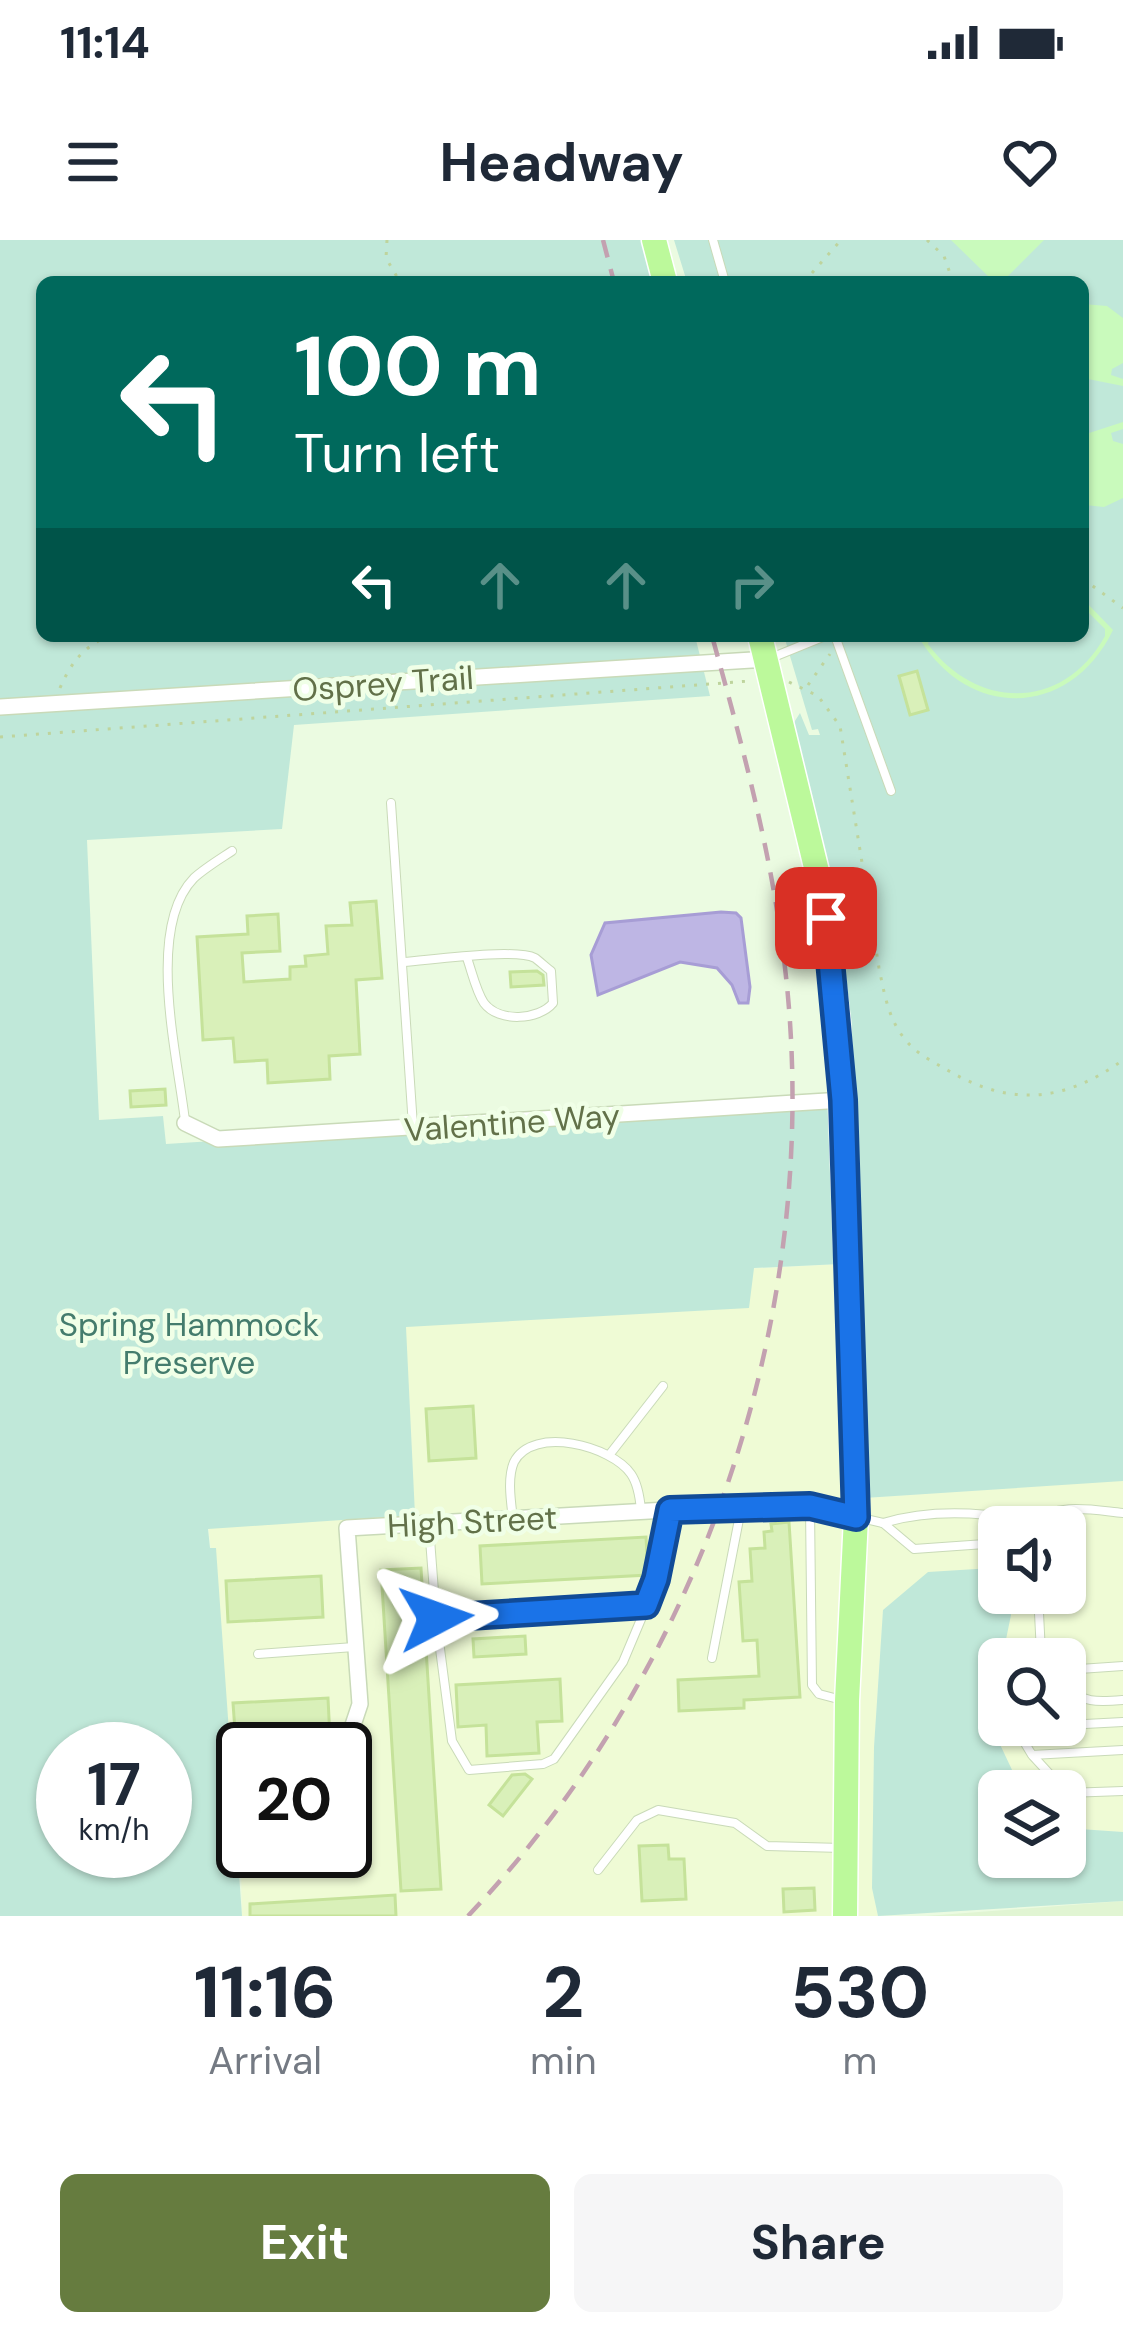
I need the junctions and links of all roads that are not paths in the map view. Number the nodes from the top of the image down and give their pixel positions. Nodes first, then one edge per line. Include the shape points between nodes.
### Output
1 (654, 240) edge
2 (713, 240) edge
3 (663, 276) edge
4 (723, 276) edge
5 (809, 642) edge
6 (837, 642) edge
7 (762, 659) edge
8 (0, 707) edge
9 (891, 791) dead end
10 (391, 803) dead end
11 (232, 851) dead end
12 (467, 958) junction
13 (404, 962) junction
14 (843, 1100) junction
15 (185, 1123) joint
16 (413, 1128) junction
17 (663, 1386) dead end
18 (610, 1454) junction
19 (810, 1506) junction
20 (741, 1507) junction
21 (1086, 1509) edge
22 (670, 1510) junction
23 (641, 1512) junction
24 (1123, 1513) edge
25 (978, 1515) edge
26 (856, 1517) junction
27 (513, 1519) junction
28 (428, 1523) junction
29 (883, 1523) junction
30 (978, 1544) edge
31 (646, 1605) junction
32 (436, 1618) junction
33 (356, 1647) junction
34 (258, 1654) dead end
35 (712, 1658) dead end
36 (1123, 1666) edge
37 (1086, 1669) edge
38 (847, 1700) junction
39 (1086, 1700) edge
40 (1123, 1700) edge
41 (354, 1722) edge
42 (1123, 1722) edge
43 (1086, 1724) edge
44 (1027, 1746) edge
45 (1123, 1750) edge
46 (1032, 1755) junction
47 (1123, 1791) edge
48 (843, 1848) junction
49 (598, 1870) dead end
50 (845, 1916) edge

1 - 3 main road
2 - 4 lane
5 - 7 lane
6 - 9 lane
7 - 8 street, Osprey Trail
7 - 14 main road via 828,927
10 - 13 lane
11 - 15 lane via 194,879 168,934
12 - 12 lane via 537,958 551,971 554,1003 523,1017 493,1011
12 - 13 lane
13 - 16 lane
14 - 16 street, Valentine Way
14 - 26 main road
15 - 16 street, Valentine Way via 218,1139
17 - 18 lane
18 - 23 lane via 631,1474
18 - 27 lane via 547,1443 523,1452 511,1477
19 - 20 street, High Street
19 - 26 street, High Street
19 - 38 lane via 812,1685
20 - 22 street, High Street
20 - 35 lane
21 - 24 lane
22 - 23 street, High Street
22 - 31 lane
23 - 27 street, High Street
25 - 29 lane via 913,1514
26 - 29 lane
26 - 38 main road
27 - 28 street, High Street
28 - 32 lane
28 - 33 street, High Street via 347,1528
29 - 30 lane via 914,1549
31 - 32 lane
31 - 32 lane via 623,1661 554,1759 469,1770 452,1741
33 - 34 lane
33 - 41 street, High Street
36 - 37 lane
38 - 48 main road
39 - 40 lane
42 - 43 lane
44 - 46 lane
45 - 46 lane
46 - 47 lane via 1067,1793
48 - 49 lane via 767,1846 735,1823 658,1810 637,1820
48 - 50 main road

